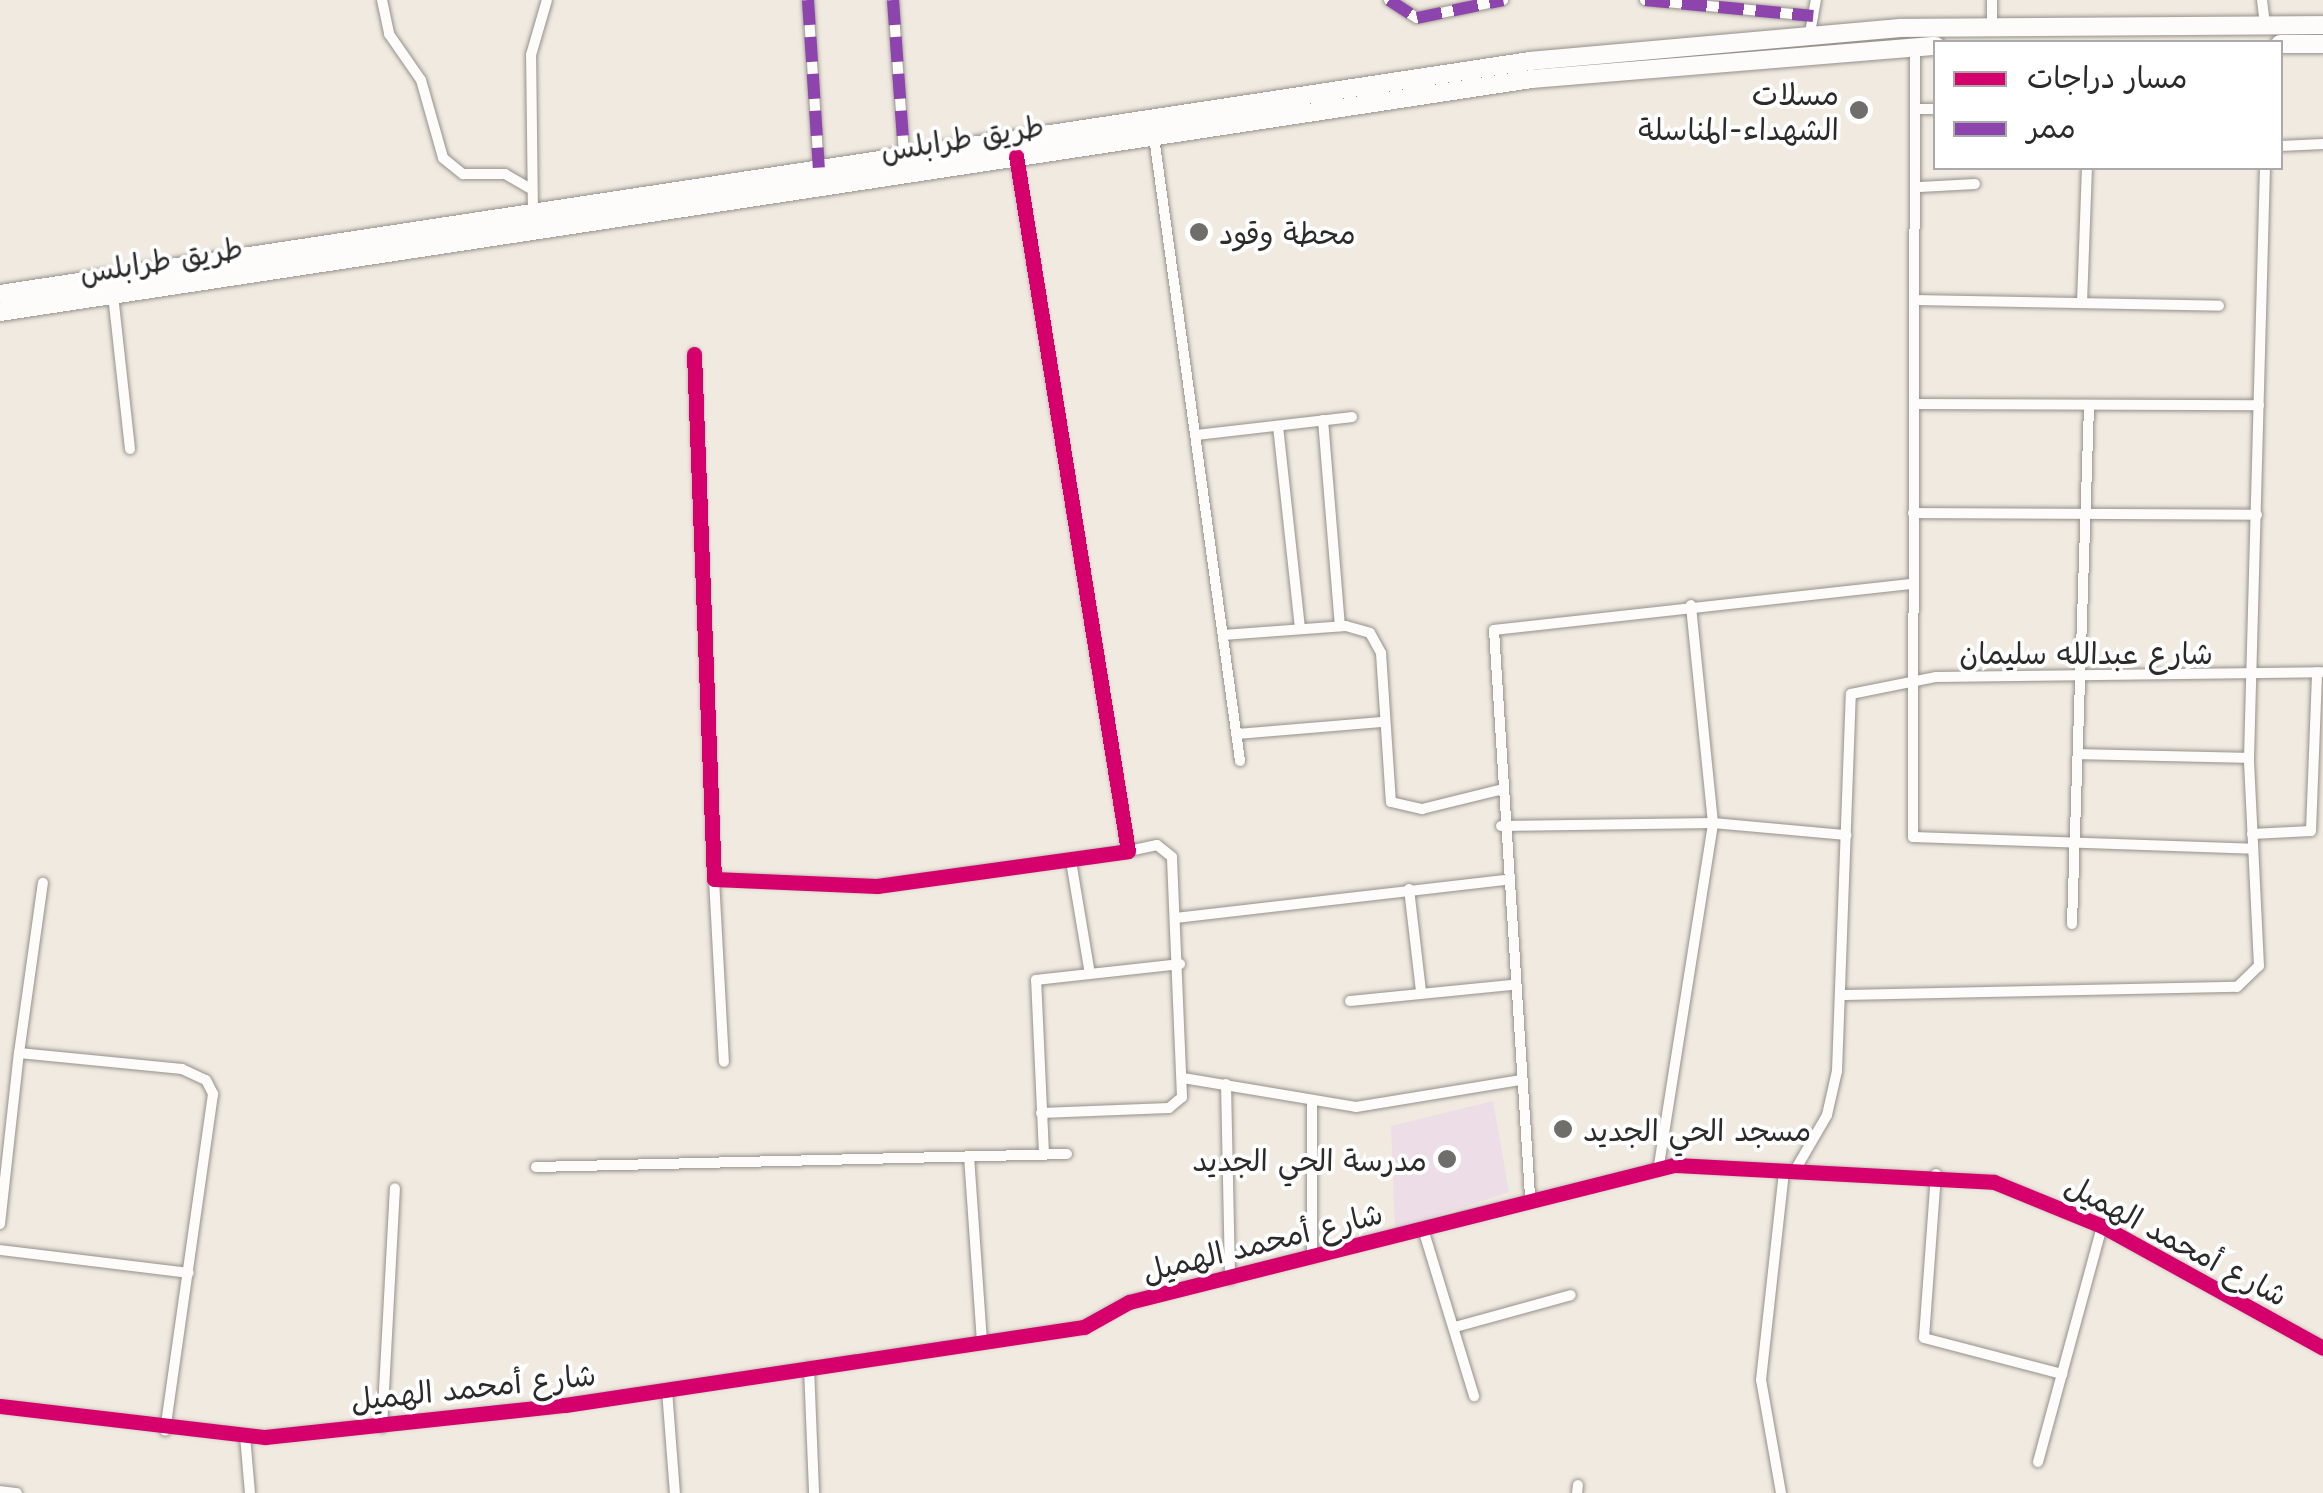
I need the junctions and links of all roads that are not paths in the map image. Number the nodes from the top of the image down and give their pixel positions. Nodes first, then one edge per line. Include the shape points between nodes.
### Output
1 (382, 0) edge
2 (547, 0) edge
3 (808, 0) edge
4 (894, 0) edge
5 (1389, 0) edge
6 (1504, 0) edge
7 (1645, 0) edge
8 (1816, 0) edge
9 (1992, 0) edge
10 (2262, 0) edge
11 (2266, 24) junction
12 (1811, 25) junction
13 (2323, 25) edge
14 (1992, 26) junction
15 (2283, 44) edge
16 (2323, 44) edge
17 (1933, 46) edge
18 (1915, 47) junction
19 (1917, 109) junction
20 (1933, 110) edge
21 (1154, 136) junction
22 (2323, 144) edge
23 (2283, 146) edge
24 (904, 154) junction
25 (1016, 156) junction
26 (819, 168) junction
27 (2087, 170) edge
28 (2265, 170) edge
29 (1975, 184) dead end
30 (1920, 187) junction
31 (529, 188) junction
32 (532, 213) junction
33 (0, 294) edge
34 (113, 295) junction
35 (1919, 300) junction
36 (2082, 303) junction
37 (2218, 306) dead end
38 (0, 312) edge
39 (694, 354) dead end
40 (1915, 404) junction
41 (2259, 406) junction
42 (2088, 407) junction
43 (1352, 417) dead end
44 (1324, 420) junction
45 (1278, 426) junction
46 (1196, 435) junction
47 (130, 449) dead end
48 (1913, 513) junction
49 (2083, 515) junction
50 (2256, 515) junction
51 (1912, 584) junction
52 (1691, 605) junction
53 (1340, 626) junction
54 (1300, 630) junction
55 (1223, 636) junction
56 (2320, 672) edge
57 (2080, 678) junction
58 (2253, 678) junction
59 (1909, 679) junction
60 (1382, 722) junction
61 (1236, 734) junction
62 (2078, 754) junction
63 (2249, 758) junction
64 (1240, 762) dead end
65 (1499, 790) junction
66 (1713, 823) junction
67 (1501, 826) junction
68 (1846, 834) junction
69 (2252, 834) junction
70 (2075, 846) junction
71 (2252, 849) junction
72 (1128, 851) junction
73 (1071, 861) junction
74 (714, 879) junction
75 (1504, 880) junction
76 (43, 883) dead end
77 (1409, 889) junction
78 (1176, 918) junction
79 (2072, 924) dead end
80 (1180, 964) junction
81 (1089, 969) junction
82 (1511, 984) junction
83 (1421, 991) junction
84 (1845, 994) junction
85 (1350, 1001) dead end
86 (19, 1052) junction
87 (724, 1062) dead end
88 (1183, 1078) junction
89 (1520, 1080) junction
90 (1226, 1084) junction
91 (1312, 1103) junction
92 (1041, 1113) junction
93 (1044, 1154) junction
94 (1067, 1154) dead end
95 (970, 1156) junction
96 (1659, 1166) junction
97 (536, 1167) dead end
98 (1789, 1172) junction
99 (1936, 1174) junction
100 (395, 1188) dead end
101 (1530, 1196) junction
102 (0, 1224) edge
103 (2102, 1226) junction
104 (1423, 1229) junction
105 (0, 1250) edge
106 (1312, 1257) junction
107 (189, 1273) junction
108 (1230, 1279) junction
109 (1571, 1294) dead end
110 (1454, 1326) junction
111 (982, 1342) junction
112 (2323, 1348) edge
113 (809, 1367) junction
114 (2062, 1374) junction
115 (667, 1390) junction
116 (1474, 1396) dead end
117 (0, 1406) edge
118 (382, 1428) junction
119 (164, 1431) junction
120 (246, 1436) junction
121 (2038, 1462) dead end
122 (0, 1491) edge
123 (17, 1493) edge
124 (250, 1493) edge
125 (675, 1493) edge
126 (814, 1493) edge
127 (1781, 1493) edge

1 - 31 street via 388,34 421,80 444,158 463,174 505,174
2 - 31 street via 530,55
3 - 26 street
4 - 24 street
5 - 6 street via 1417,18
7 - 12 street
8 - 12 street
9 - 14 street
10 - 11 street
11 - 13 highway
11 - 14 highway
12 - 14 highway
12 - 24 highway
15 - 16 highway
17 - 18 highway, طريق طرابلس
18 - 19 street
18 - 21 highway, طريق طرابلس via 1531,79
19 - 20 street
19 - 30 street
21 - 25 highway, طريق طرابلس
21 - 46 street
22 - 23 street
24 - 26 highway
25 - 34 highway, طريق طرابلس
25 - 72 street
26 - 32 highway
27 - 36 street
28 - 41 street
29 - 30 street
30 - 35 street
31 - 32 street
32 - 33 highway
34 - 38 highway, طريق طرابلس
34 - 47 street
35 - 36 street
35 - 40 street
36 - 37 street
39 - 74 street
40 - 42 street
40 - 48 street
41 - 42 street
41 - 50 street
42 - 49 street
43 - 44 street
44 - 45 street
44 - 53 street
45 - 46 street
45 - 54 street
46 - 55 street
48 - 49 street
48 - 51 street
49 - 50 street
49 - 57 street
50 - 58 street
51 - 52 street
51 - 59 street
52 - 65 street via 1494,630
52 - 66 street
53 - 54 street
53 - 60 street via 1378,642
54 - 55 street
55 - 61 street
56 - 58 street, شارع عبدالله سليمان
56 - 69 street via 2310,831
57 - 58 street, شارع عبدالله سليمان
57 - 59 street, شارع عبدالله سليمان
57 - 62 street
58 - 63 street
59 - 68 street, شارع عبدالله سليمان via 1851,694
59 - 70 street via 1914,840
60 - 61 street
60 - 65 street via 1386,795 1398,807
61 - 64 street
62 - 63 street
62 - 70 street
63 - 69 street
65 - 67 street
66 - 67 street
66 - 68 street
66 - 96 street
67 - 75 street
68 - 84 street
69 - 71 street
70 - 71 street
70 - 79 street
71 - 84 street via 2260,952 2247,984
72 - 73 street
72 - 78 street via 1157,845 1170,853
73 - 74 street via 877,886
73 - 81 street
74 - 87 street
75 - 77 street
75 - 82 street
76 - 86 street
77 - 78 street
77 - 83 street
78 - 80 street
80 - 81 street
80 - 88 street
81 - 92 street via 1034,984
82 - 83 street
82 - 89 street
83 - 85 street
84 - 98 street via 1835,1090
86 - 102 street
86 - 107 street via 182,1069 206,1080 213,1094
88 - 90 street
88 - 92 street via 1182,1098 1169,1108
89 - 91 street via 1405,1105
89 - 101 street
90 - 91 street
90 - 108 street
91 - 106 street
92 - 93 street
93 - 94 street
93 - 95 street
95 - 97 street
95 - 111 street
96 - 98 street, شارع أمحمد الهميل
96 - 101 street, شارع أمحمد الهميل
98 - 99 street, شارع أمحمد الهميل
98 - 127 street via 1761,1380
99 - 103 street, شارع أمحمد الهميل via 1994,1182
99 - 114 street via 1924,1338
100 - 118 street
101 - 104 street, شارع أمحمد الهميل
103 - 112 street, شارع أمحمد الهميل
103 - 114 street
104 - 106 street, شارع أمحمد الهميل
104 - 110 street
105 - 107 street
106 - 108 street, شارع أمحمد الهميل
107 - 119 street
108 - 111 street, شارع أمحمد الهميل via 1128,1302 1084,1327
109 - 110 street
110 - 116 street
111 - 113 street, شارع أمحمد الهميل
113 - 115 street, شارع أمحمد الهميل
113 - 126 street
114 - 121 street
115 - 118 street, شارع أمحمد الهميل
115 - 125 street
117 - 119 street, شارع أمحمد الهميل
118 - 120 street, شارع أمحمد الهميل
119 - 120 street, شارع أمحمد الهميل
120 - 124 street
122 - 123 street

